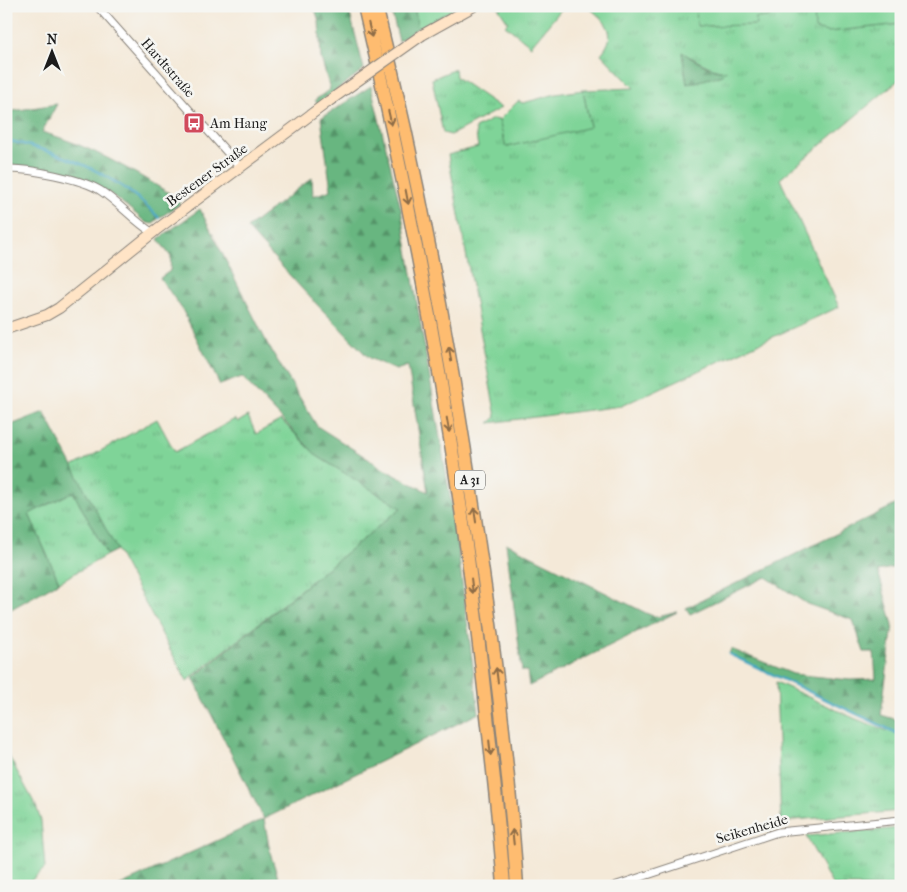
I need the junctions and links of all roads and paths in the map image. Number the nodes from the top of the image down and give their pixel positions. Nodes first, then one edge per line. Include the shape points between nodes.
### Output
1 (97, 6) edge
2 (364, 6) edge
3 (376, 6) edge
4 (474, 6) edge
5 (241, 168) junction
6 (6, 169) edge
7 (154, 231) junction
8 (6, 329) edge
9 (901, 820) edge
10 (504, 886) edge
11 (517, 886) edge
12 (614, 886) edge

1 - 5 street, Hardtstraße
2 -> 10 highway, A 31 via 398,149 455,469 484,682
11 -> 3 highway, A 31 via 498,678 465,448 416,169
4 - 5 street, Bestener Straße, bridge via 422,35
5 - 7 street, Bestener Straße
6 - 7 street via 92,186
7 - 8 street, Bestener Straße via 53,312
9 - 12 street, Seikenheide via 778,832

